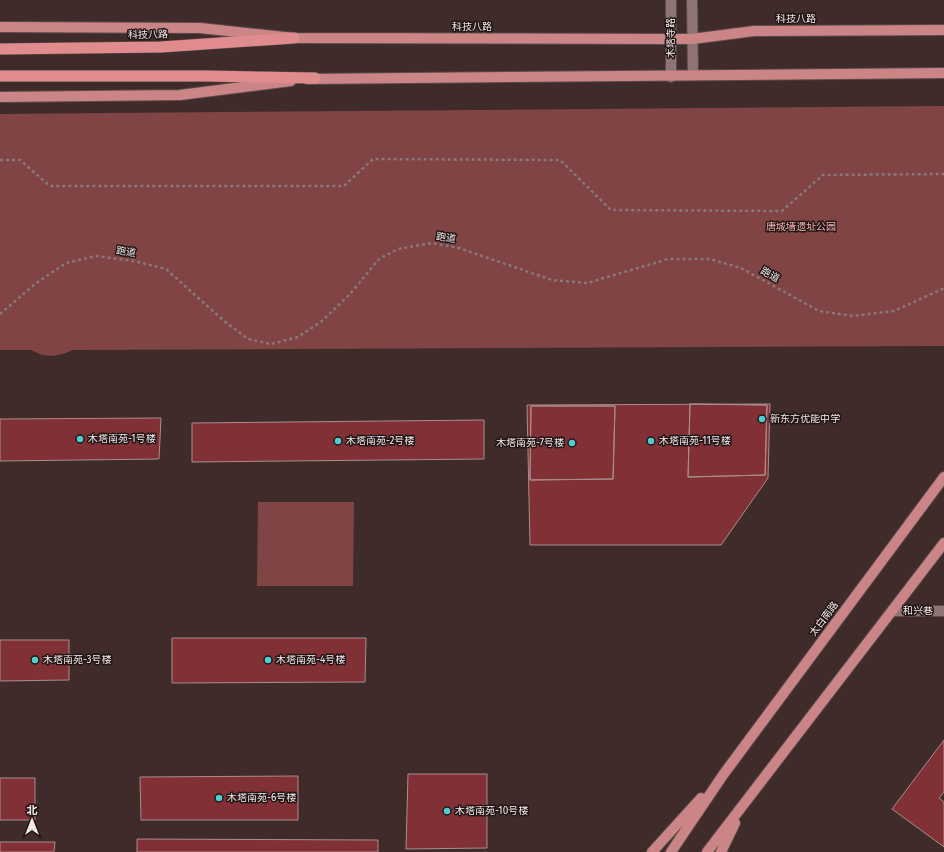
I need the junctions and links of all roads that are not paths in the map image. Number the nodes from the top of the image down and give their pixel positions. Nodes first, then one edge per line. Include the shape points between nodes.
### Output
1 (671, 0) edge
2 (692, 0) edge
3 (0, 27) edge
4 (944, 30) edge
5 (294, 38) junction
6 (671, 39) junction
7 (692, 39) junction
8 (0, 49) edge
9 (944, 73) edge
10 (693, 75) junction
11 (0, 76) edge
12 (671, 77) junction
13 (315, 78) junction
14 (0, 97) edge
15 (944, 477) edge
16 (944, 543) edge
17 (893, 611) junction
18 (944, 611) edge
19 (723, 775) junction
20 (743, 807) junction
21 (652, 852) edge
22 (671, 852) edge
23 (707, 852) edge
24 (721, 852) edge

1 - 6 street, 木塔寺路
2 - 7 street
3 - 5 main road via 200,28
4 - 7 main road, 科技八路 via 754,31
5 - 6 main road, 科技八路
5 - 8 highway, 科技八路 via 161,48
6 - 7 main road, 科技八路
6 - 12 street, 木塔寺路
7 - 10 street
9 - 10 main road
10 - 12 main road
11 - 13 highway
12 - 13 main road
13 - 14 main road via 180,95
15 - 19 main road, 太白南路
16 - 17 main road
17 - 18 street, 和兴巷
17 - 20 main road
19 - 21 main road, 太白南路
19 - 22 main road, 太白南路
20 - 23 main road
20 - 24 main road

